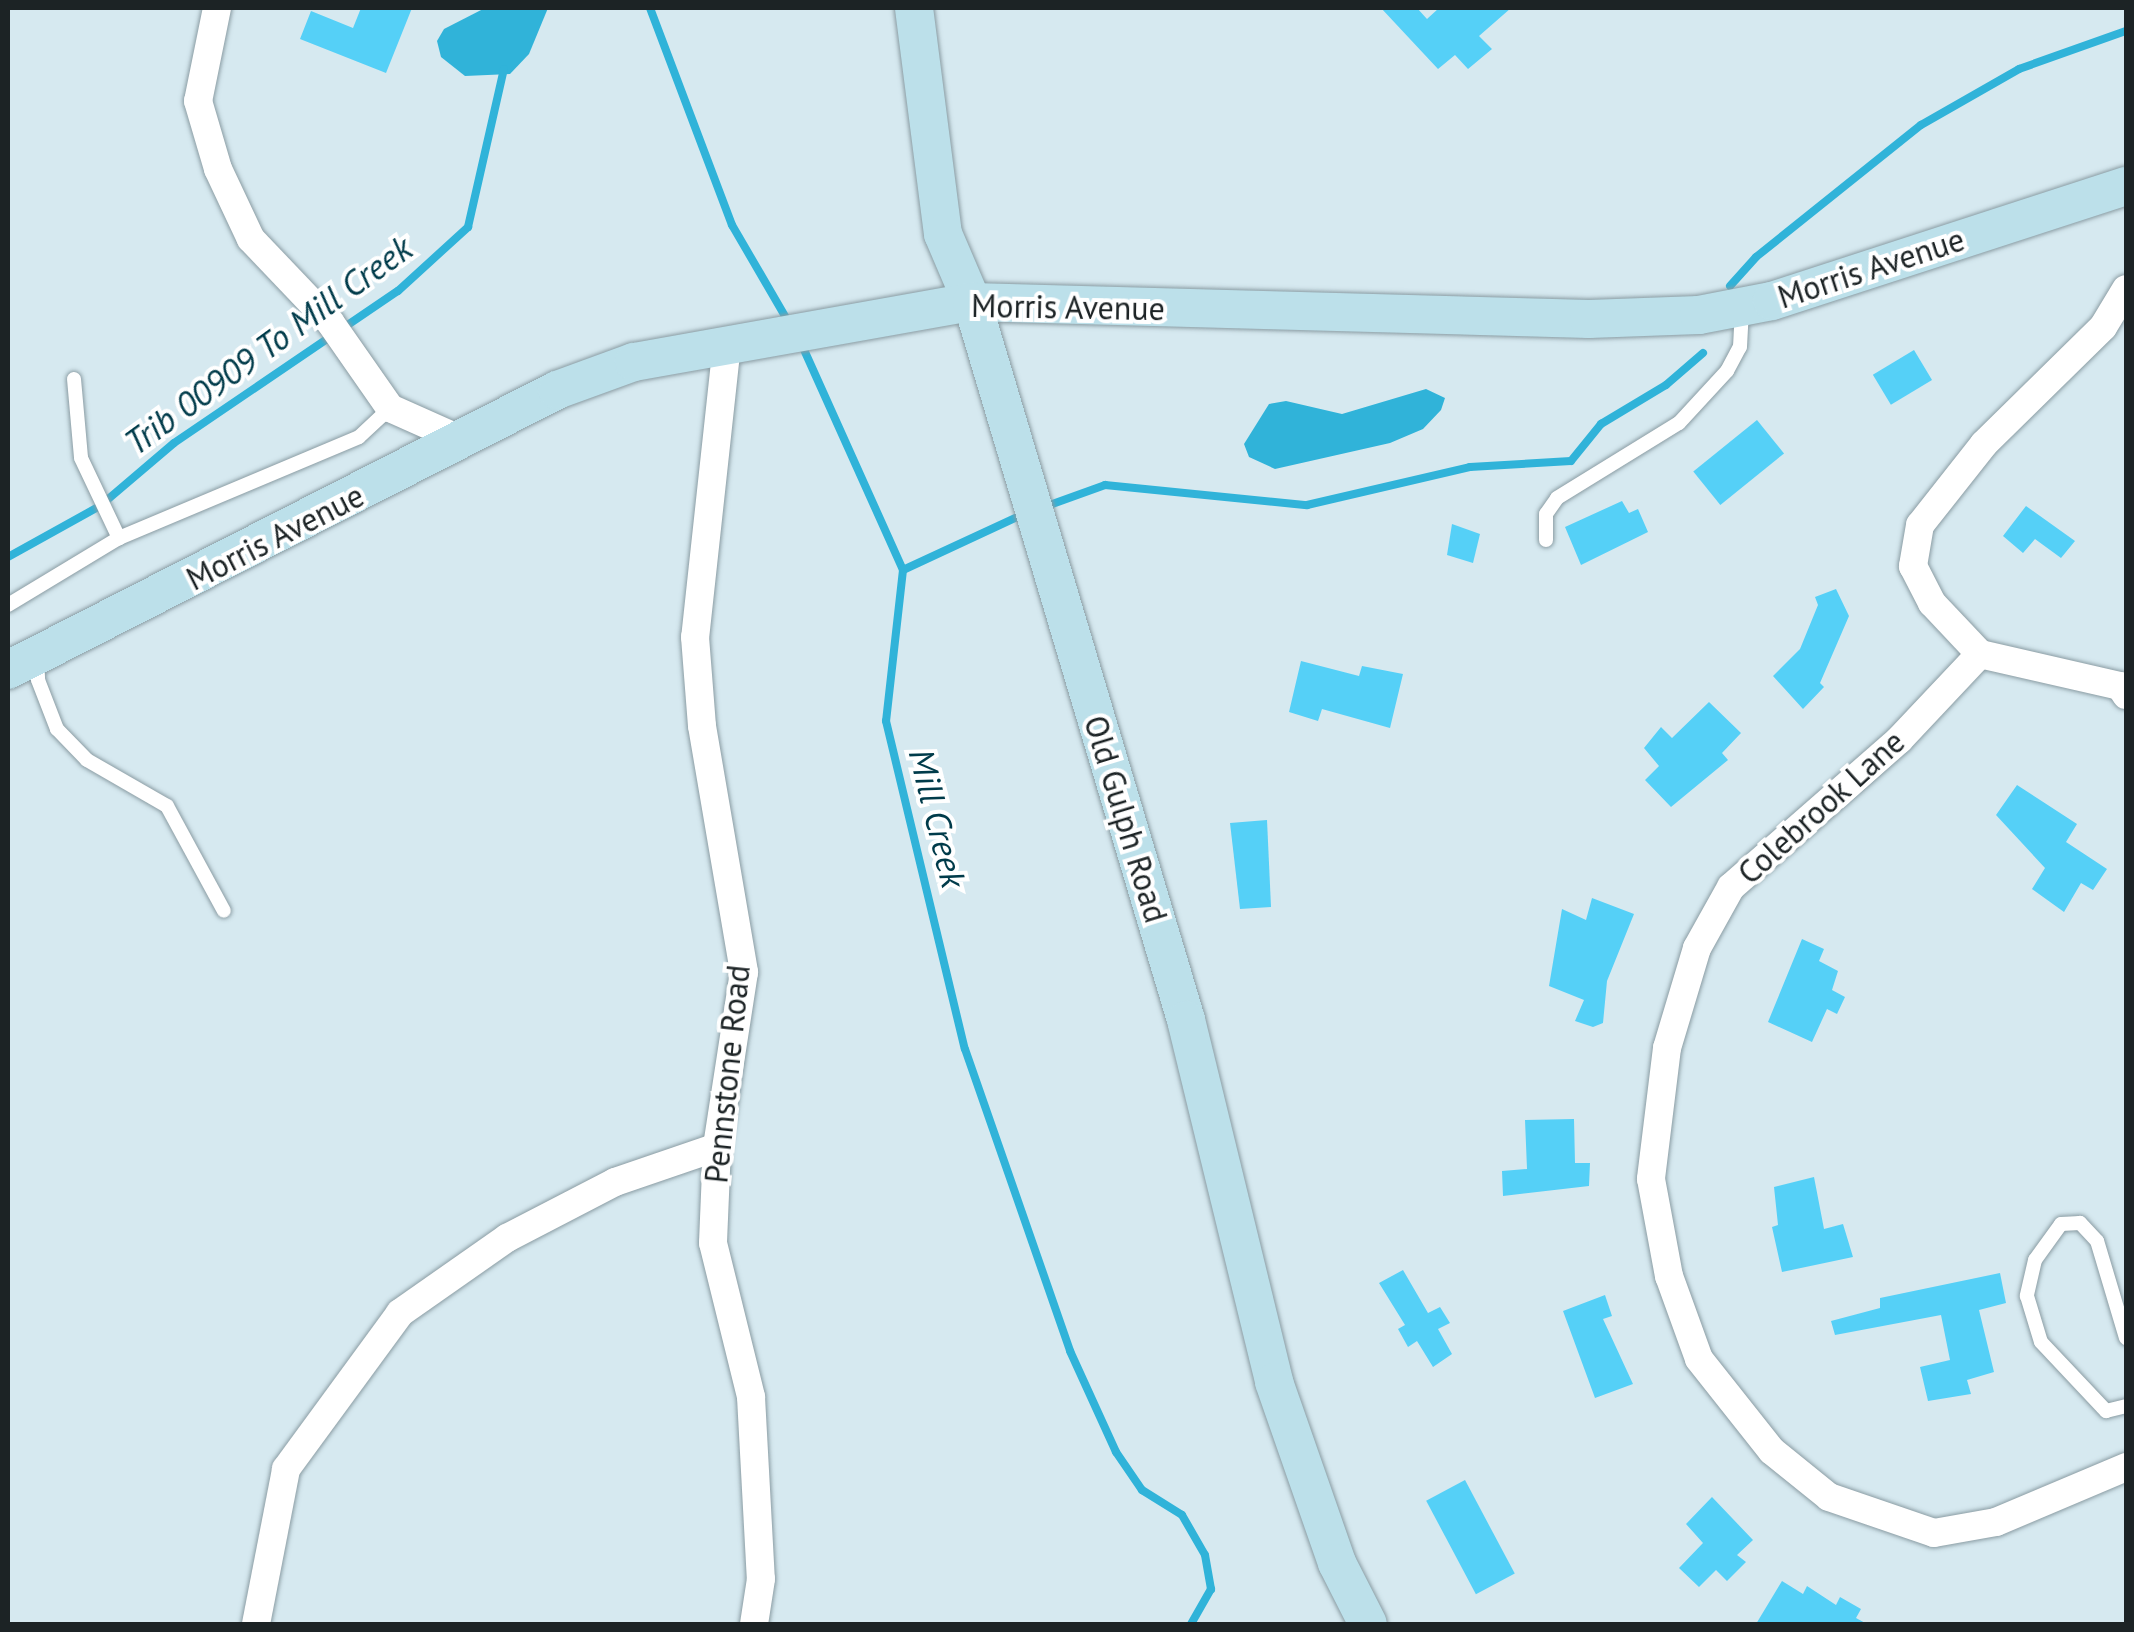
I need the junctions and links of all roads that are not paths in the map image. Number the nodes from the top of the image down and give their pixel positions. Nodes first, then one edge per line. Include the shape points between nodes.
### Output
1 (217, 8) edge
2 (914, 8) edge
3 (2126, 186) edge
4 (2126, 289) edge
5 (972, 302) junction
6 (1742, 307) junction
7 (726, 344) junction
8 (74, 379) dead end
9 (390, 408) junction
10 (464, 441) junction
11 (119, 538) junction
12 (1546, 540) dead end
13 (8, 604) edge
14 (1980, 654) junction
15 (22, 662) edge
16 (2126, 695) edge
17 (224, 911) dead end
18 (716, 1147) junction
19 (2126, 1338) edge
20 (2126, 1406) edge
21 (2126, 1467) edge
22 (256, 1624) edge
23 (754, 1624) edge
24 (1368, 1624) edge

1 - 9 street via 198,102 218,169 251,239 330,322
2 - 5 street, Old Gulph Road via 943,234
3 - 6 street, Morris Avenue
4 - 14 street via 2103,327 1984,444 1920,525 1913,566 1932,603
5 - 6 street, Morris Avenue via 1640,319
5 - 7 street, Morris Avenue
5 - 24 street, Old Gulph Road via 1186,1020 1274,1382 1336,1562
6 - 12 lane via 1740,347 1727,371 1679,423 1557,498 1546,514
7 - 10 street, Morris Avenue via 601,372
7 - 18 street, Pennstone Road via 695,637 702,726 744,972
8 - 11 lane via 81,458
9 - 10 street
9 - 11 lane via 359,436
10 - 15 street, Morris Avenue
11 - 13 lane
14 - 16 street via 2120,686
14 - 21 street, Colebrook Lane via 1899,740 1731,886 1697,948 1658,1105 1651,1179 1665,1257 1699,1360 1772,1452 1830,1497 1934,1533 1996,1522
15 - 17 lane via 38,680 58,728 87,760 167,806
18 - 22 street via 615,1182 507,1238 400,1314 286,1469
18 - 23 street, Pennstone Road via 713,1243 751,1397 761,1579
19 - 20 lane via 2097,1241 2080,1223 2060,1224 2035,1260 2027,1296 2042,1342 2106,1411

